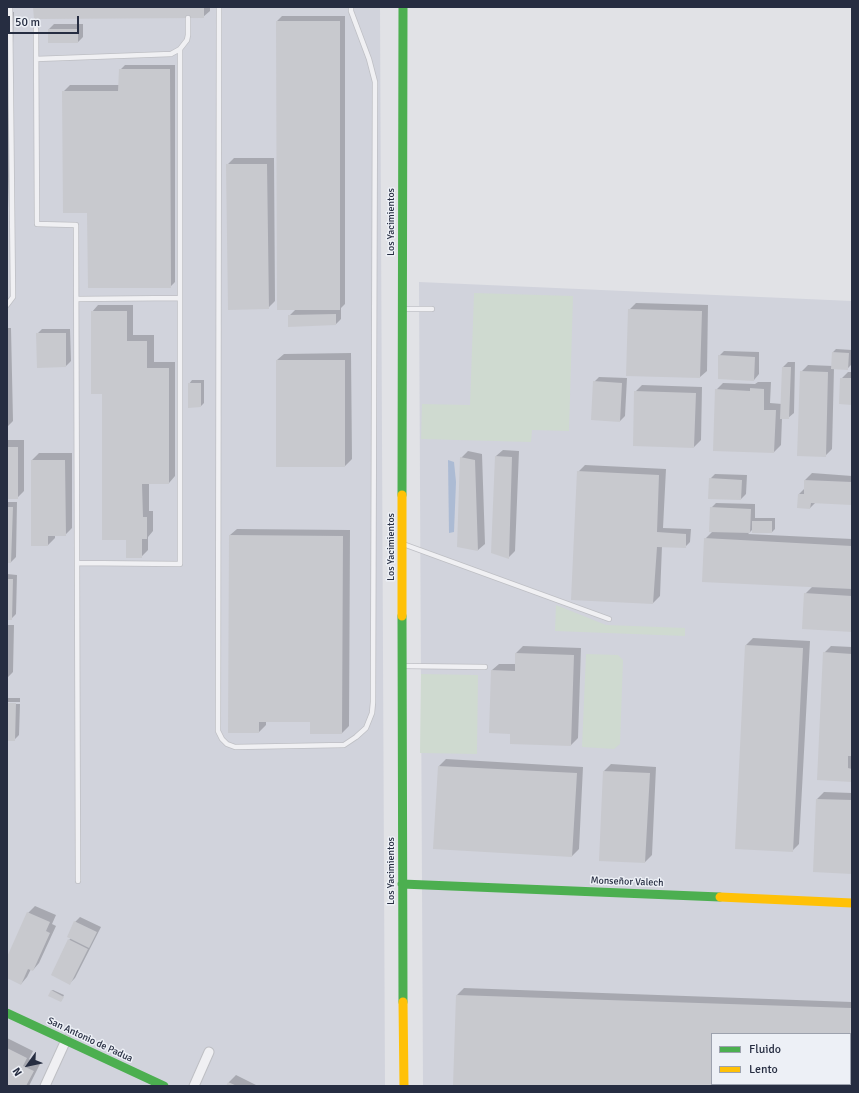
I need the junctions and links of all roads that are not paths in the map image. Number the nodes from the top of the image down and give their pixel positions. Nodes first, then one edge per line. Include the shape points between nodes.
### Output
1 (10, 7) edge
2 (219, 7) edge
3 (351, 7) edge
4 (403, 7) edge
5 (188, 18) dead end
6 (36, 30) dead end
7 (180, 49) junction
8 (36, 59) junction
9 (7, 257) edge
10 (13, 257) junction
11 (180, 298) junction
12 (77, 299) junction
13 (7, 305) edge
14 (402, 309) junction
15 (432, 309) dead end
16 (402, 544) junction
17 (77, 563) junction
18 (609, 619) dead end
19 (402, 666) junction
20 (485, 667) dead end
21 (78, 881) dead end
22 (402, 884) junction
23 (852, 903) edge
24 (7, 1013) edge
25 (66, 1040) junction
26 (209, 1052) dead end
27 (45, 1086) edge
28 (164, 1086) edge
29 (194, 1086) edge
30 (404, 1086) edge

1 - 10 lane
2 - 3 lane via 218,731 227,744 235,747 344,745 366,728 372,713 375,82
4 - 14 street, Los Yacimientos
5 - 7 lane via 188,35
6 - 8 lane
7 - 8 lane via 171,54
7 - 11 lane
8 - 12 lane via 37,224 76,225
9 - 10 lane
10 - 13 lane via 13,297
11 - 12 lane
11 - 17 lane via 180,564
12 - 17 lane
14 - 15 lane
14 - 16 street, Los Yacimientos
16 - 18 lane
16 - 19 street, Los Yacimientos
17 - 21 lane
19 - 20 lane
19 - 22 street, Los Yacimientos
22 - 23 street, Monseñor Valech
22 - 30 street, Los Yacimientos
24 - 25 street, San Antonio de Padua
25 - 27 street
25 - 28 street, San Antonio de Padua
26 - 29 street

